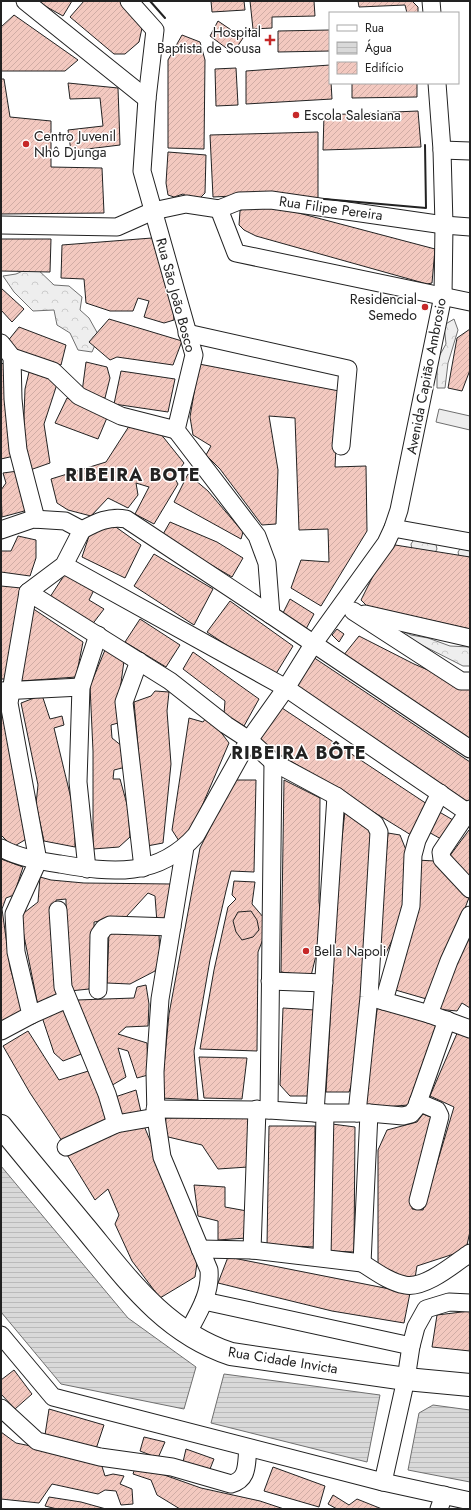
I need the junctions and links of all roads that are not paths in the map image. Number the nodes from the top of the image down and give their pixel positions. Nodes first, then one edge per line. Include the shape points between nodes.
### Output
1 (25, 1) edge
2 (129, 1) edge
3 (431, 1) edge
4 (432, 12) edge
5 (437, 84) edge
6 (147, 99) junction
7 (442, 150) junction
8 (470, 151) edge
9 (219, 209) junction
10 (153, 211) junction
11 (1, 225) edge
12 (444, 225) junction
13 (470, 227) edge
14 (443, 296) junction
15 (470, 302) edge
16 (187, 332) junction
17 (1, 344) edge
18 (12, 357) junction
19 (176, 430) junction
20 (341, 446) dead end
21 (36, 519) junction
22 (393, 528) junction
23 (1, 530) edge
24 (82, 530) junction
25 (470, 542) edge
26 (64, 565) junction
27 (28, 592) junction
28 (347, 609) junction
29 (271, 615) junction
30 (98, 635) junction
31 (470, 638) edge
32 (314, 643) junction
33 (139, 660) junction
34 (470, 681) edge
35 (81, 687) junction
36 (286, 688) junction
37 (6, 690) edge
38 (249, 740) junction
39 (470, 749) edge
40 (273, 762) junction
41 (440, 793) junction
42 (336, 796) junction
43 (469, 812) edge
44 (417, 840) junction
45 (185, 847) junction
46 (1, 848) edge
47 (441, 852) junction
48 (38, 861) junction
49 (143, 868) junction
50 (87, 869) junction
51 (470, 889) edge
52 (58, 910) dead end
53 (470, 915) edge
54 (172, 926) junction
55 (270, 981) junction
56 (324, 984) junction
57 (98, 990) dead end
58 (67, 999) junction
59 (377, 999) junction
60 (429, 1014) junction
61 (31, 1015) junction
62 (447, 1020) junction
63 (470, 1029) edge
64 (1, 1031) edge
65 (418, 1102) junction
66 (263, 1110) junction
67 (156, 1113) junction
68 (320, 1113) junction
69 (363, 1113) junction
70 (116, 1124) junction
71 (1, 1126) edge
72 (66, 1147) dead end
73 (418, 1201) dead end
74 (200, 1249) junction
75 (252, 1250) junction
76 (470, 1253) edge
77 (322, 1257) junction
78 (362, 1262) junction
79 (204, 1301) junction
80 (470, 1303) edge
81 (188, 1332) junction
82 (1, 1335) edge
83 (411, 1346) junction
84 (406, 1379) junction
85 (470, 1385) edge
86 (1, 1408) edge
87 (248, 1448) junction
88 (383, 1482) junction
89 (470, 1501) edge
90 (441, 1502) edge

1 - 6 street
2 - 6 street, Rua São João Bosco via 155,30
3 - 4 street
5 - 7 street, Avenida Capitão Ambrosio
6 - 10 street, Rua São João Bosco via 142,171
7 - 8 street
7 - 12 street, Avenida Capitão Ambrosio
9 - 10 street via 186,204
9 - 12 street, Rua Filipe Pereira via 239,201 271,200
9 - 14 street via 236,253
10 - 11 street via 117,227
10 - 16 street, Rua São João Bosco
12 - 13 street, Rua Filipe Pereira
12 - 14 street, Avenida Capitão Ambrosio
14 - 15 street
14 - 22 street, Avenida Capitão Ambrosio via 399,510
16 - 19 street, Rua São João Bosco via 194,355
16 - 20 street via 348,369
17 - 18 street
18 - 19 street via 52,371 79,396 121,416
18 - 21 street via 18,450
19 - 29 street via 257,536 267,563
21 - 23 street
21 - 24 street via 65,521
22 - 25 street
22 - 28 street, Avenida Capitão Ambrosio
24 - 26 street
24 - 29 street via 103,519 126,519
26 - 27 street
26 - 36 street
27 - 30 street
27 - 37 street
28 - 31 street
28 - 32 street, Avenida Capitão Ambrosio
28 - 34 street via 461,681
29 - 32 street
30 - 33 street
30 - 35 street
32 - 36 street, Avenida Capitão Ambrosio
32 - 39 street
33 - 38 street
33 - 49 street via 124,702
35 - 37 street
35 - 50 street via 78,782
36 - 38 street, Avenida Capitão Ambrosio
36 - 41 street
37 - 48 street
38 - 40 street
38 - 45 street, Avenida Capitão Ambrosio via 196,835
40 - 42 street
40 - 55 street
41 - 43 street
41 - 44 street
42 - 56 street
42 - 59 street via 375,824 379,832
43 - 47 street
44 - 47 street
44 - 59 street via 413,855 410,906
45 - 49 street via 164,861
45 - 54 street
46 - 48 street via 9,853
47 - 51 street via 442,859
48 - 50 street
48 - 61 street via 14,914 16,952
49 - 50 street via 120,871
52 - 58 street via 63,987
53 - 60 street
54 - 57 street via 110,925 104,928 99,935
54 - 67 street via 160,999 155,1072
55 - 56 street
55 - 66 street
56 - 68 street
58 - 61 street
58 - 70 street via 107,1094
59 - 60 street
59 - 69 street
60 - 62 street
61 - 64 street
62 - 63 street
62 - 65 street
65 - 69 street via 411,1114 403,1116
65 - 73 street via 437,1110 440,1116
66 - 67 street
66 - 68 street
66 - 75 street
67 - 70 street
67 - 74 street via 162,1157
68 - 69 street
68 - 77 street
69 - 78 street
70 - 72 street
71 - 81 main road, Rua Cidade Invicta via 141,1296 157,1311
74 - 75 street
74 - 79 street via 209,1270 210,1282
75 - 77 street
76 - 78 street via 430,1281 406,1286 382,1276
77 - 78 street
79 - 81 street
79 - 83 street
80 - 83 street via 448,1302 426,1309 416,1327
81 - 84 main road, Rua Cidade Invicta via 231,1354
82 - 87 street via 53,1397
83 - 84 street
84 - 85 main road, Rua Cidade Invicta
84 - 88 street
86 - 87 street via 37,1441 100,1457 172,1467 231,1484 240,1481 244,1476
87 - 88 street
88 - 90 street
89 - 90 street

